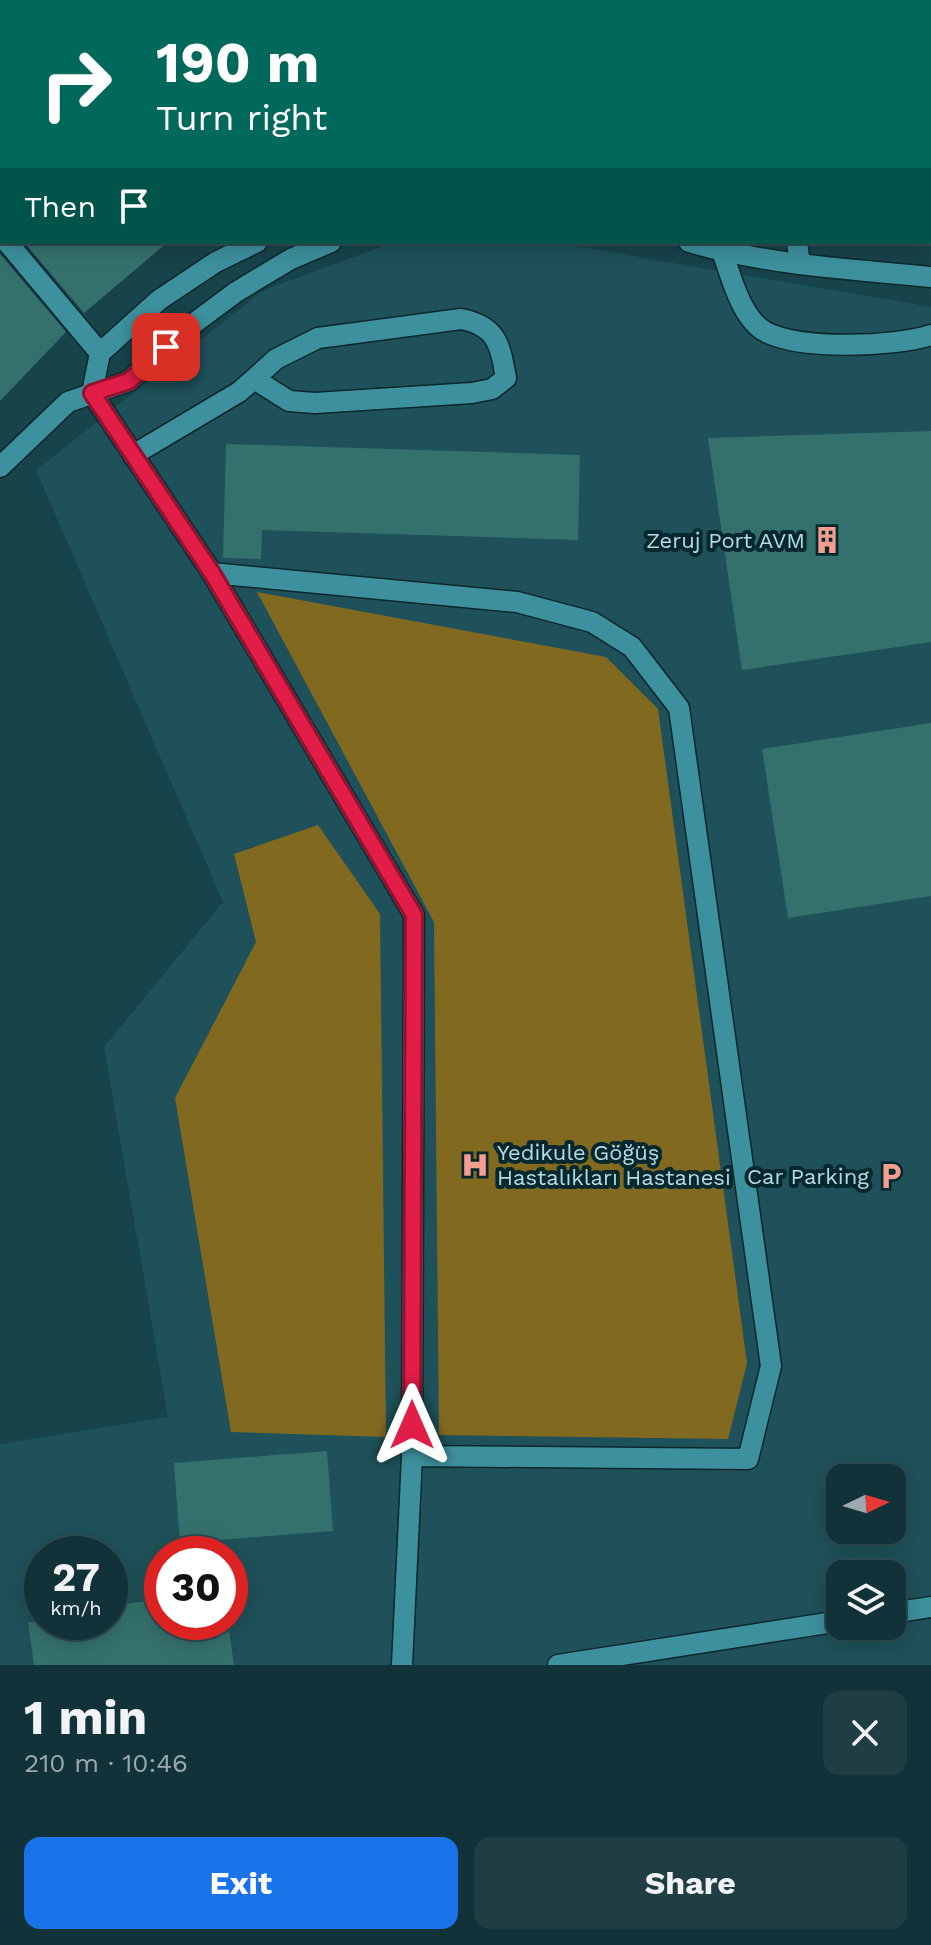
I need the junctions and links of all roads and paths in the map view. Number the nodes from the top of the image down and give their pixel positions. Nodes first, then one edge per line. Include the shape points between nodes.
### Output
1 (9, 244) edge
2 (253, 244) edge
3 (326, 244) edge
4 (696, 244) edge
5 (797, 244) edge
6 (722, 251) junction
7 (800, 264) junction
8 (931, 277) edge
9 (931, 335) edge
10 (100, 353) junction
11 (254, 379) junction
12 (92, 393) junction
13 (133, 455) junction
14 (4, 456) edge
15 (212, 573) junction
16 (412, 1456) junction
17 (931, 1607) edge
18 (906, 1611) edge
19 (826, 1623) edge
20 (402, 1665) edge
21 (558, 1665) edge

1 - 10 street
2 - 10 street via 159,300
3 - 12 street via 236,292 129,381
4 - 6 street
5 - 7 street
6 - 7 street
6 - 9 street via 741,306 764,331 809,343 876,345
7 - 8 street
10 - 12 street
11 - 11 street via 276,359 318,338 461,319 478,322 499,341 506,378 492,389 472,393 315,403 289,401
11 - 13 street
12 - 13 street
12 - 14 street via 68,402
13 - 15 street
15 - 16 street via 414,915
15 - 16 street via 517,602 592,622 632,647 679,708 771,1366 748,1459
16 - 20 street
17 - 18 street
19 - 21 street

